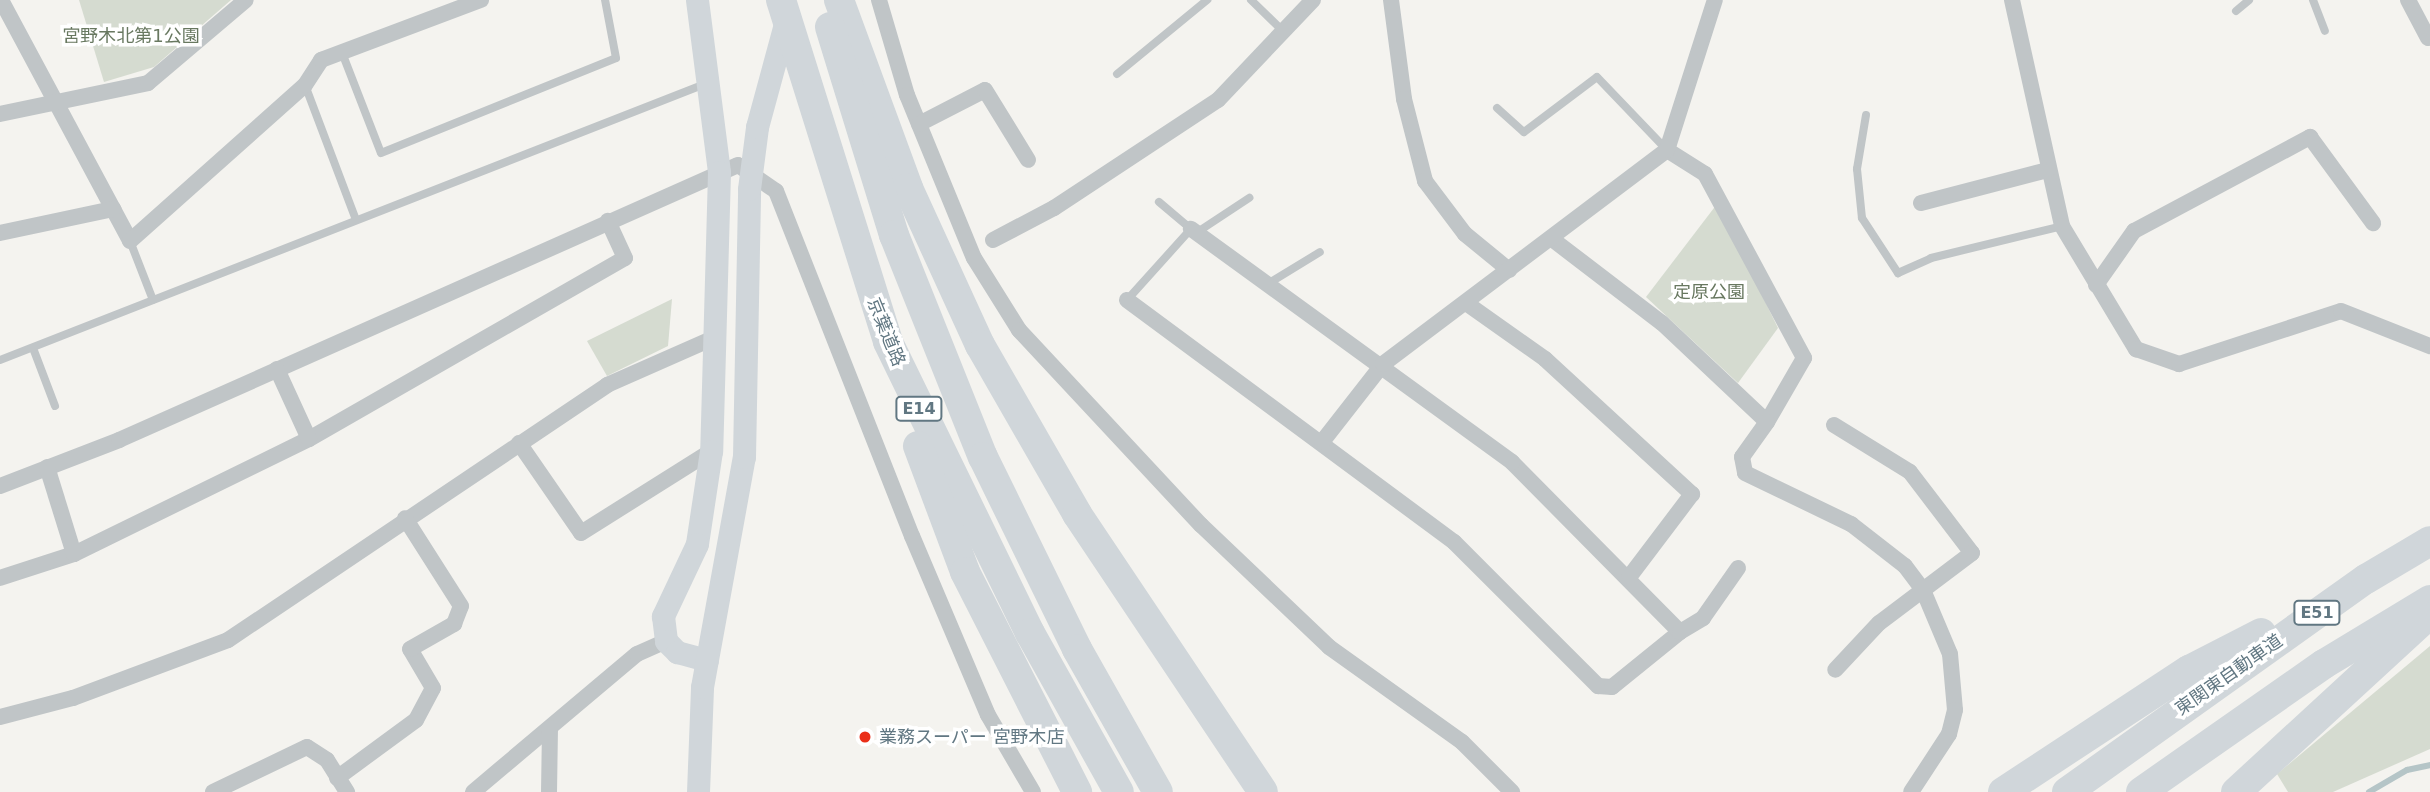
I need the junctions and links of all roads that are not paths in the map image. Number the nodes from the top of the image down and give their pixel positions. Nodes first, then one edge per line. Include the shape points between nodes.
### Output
1 (1, 0) edge
2 (246, 0) edge
3 (481, 0) edge
4 (605, 0) edge
5 (697, 0) edge
6 (781, 0) edge
7 (792, 0) edge
8 (822, 0) edge
9 (839, 0) edge
10 (879, 0) edge
11 (1207, 0) edge
12 (1251, 0) edge
13 (1313, 0) edge
14 (1391, 0) edge
15 (1715, 0) edge
16 (2012, 0) edge
17 (2249, 0) edge
18 (2313, 0) edge
19 (2408, 0) edge
20 (442, 6) edge
21 (2236, 11) dead end
22 (2325, 31) dead end
23 (1285, 33) junction
24 (2428, 38) edge
25 (341, 50) junction
26 (1116, 74) dead end
27 (705, 84) junction
28 (305, 85) junction
29 (56, 102) junction
30 (1497, 108) dead end
31 (0, 114) edge
32 (1866, 115) dead end
33 (919, 124) junction
34 (1667, 150) junction
35 (1028, 160) dead end
36 (2048, 170) junction
37 (719, 172) junction
38 (1249, 198) dead end
39 (1159, 202) dead end
40 (1921, 203) dead end
41 (113, 209) junction
42 (356, 220) junction
43 (608, 221) junction
44 (2372, 223) dead end
45 (2062, 226) junction
46 (1194, 231) junction
47 (0, 233) edge
48 (1552, 239) junction
49 (993, 240) dead end
50 (130, 241) junction
51 (1320, 252) dead end
52 (1509, 270) junction
53 (1266, 285) junction
54 (2095, 285) junction
55 (153, 300) junction
56 (1127, 300) joint
57 (1465, 303) junction
58 (716, 337) junction
59 (888, 342) junction
60 (2430, 346) edge
61 (33, 348) junction
62 (0, 360) edge
63 (1382, 364) junction
64 (277, 369) junction
65 (55, 406) dead end
66 (1767, 422) junction
67 (1834, 425) dead end
68 (309, 439) junction
69 (1322, 442) junction
70 (519, 443) junction
71 (711, 451) junction
72 (47, 467) junction
73 (0, 486) edge
74 (405, 518) junction
75 (2430, 541) edge
76 (74, 554) junction
77 (1738, 568) dead end
78 (1630, 576) junction
79 (0, 578) edge
80 (1923, 590) junction
81 (2430, 600) edge
82 (2430, 614) edge
83 (1680, 632) junction
84 (666, 641) junction
85 (707, 660) junction
86 (1835, 670) dead end
87 (2198, 680) junction
88 (1188, 685) junction
89 (0, 717) edge
90 (550, 728) junction
91 (337, 778) junction
92 (213, 792) edge
93 (347, 792) edge
94 (473, 792) edge
95 (548, 792) edge
96 (698, 792) edge
97 (1033, 792) edge
98 (1077, 792) edge
99 (1119, 792) edge
100 (1158, 792) edge
101 (1263, 792) edge
102 (1274, 792) edge
103 (1511, 792) edge
104 (1910, 792) edge
105 (2003, 792) edge
106 (2067, 792) edge
107 (2141, 792) edge
108 (2236, 792) edge

1 - 29 street
2 - 29 street via 148,83
3 - 20 street
4 - 25 lane via 616,58 381,153
5 - 27 street
6 - 59 highway, 京葉道路 / E14
7 - 85 street via 768,80 749,190 744,457
8 - 100 highway, E14 via 894,235 982,457 1077,649
9 - 88 highway via 908,188 980,345 1077,514
10 - 33 street
11 - 26 lane
12 - 23 lane
13 - 23 street
14 - 52 street via 1404,99 1425,181 1465,234
15 - 34 street
16 - 36 street
17 - 21 lane
18 - 22 lane
19 - 24 street
20 - 25 street
23 - 49 street via 1217,100 1054,208
25 - 28 street via 321,60
27 - 37 street
27 - 42 lane
28 - 42 lane
28 - 50 street via 150,229
29 - 31 street
29 - 41 street
30 - 34 lane via 1524,132 1597,77
32 - 45 lane via 1857,169 1862,218 1898,273 1931,258
33 - 35 street via 985,90
33 - 103 street via 974,258 1019,330 1201,525 1310,628 1462,742
34 - 48 street
34 - 66 street via 1705,174 1804,358
36 - 40 street
36 - 45 street
37 - 43 street
37 - 58 street
37 - 97 street via 738,165 776,191 917,549 988,715
38 - 46 lane
39 - 46 lane
41 - 47 street
41 - 50 street
42 - 55 lane
43 - 64 street
43 - 68 street via 625,258
44 - 54 street via 2310,137 2134,231
45 - 54 street
46 - 53 street
46 - 56 lane
48 - 52 street
48 - 66 street via 1662,323
50 - 55 lane
51 - 53 lane
52 - 57 street
53 - 63 street
54 - 60 street via 2136,349 2161,363 2215,354 2341,311
55 - 61 lane
56 - 69 street
57 - 63 street
57 - 78 street via 1545,359 1692,494
58 - 70 street via 607,385
58 - 71 street
59 - 98 highway via 926,471 965,572
59 - 99 highway, 京葉道路 / E14 via 1030,633
61 - 62 lane
61 - 65 lane
63 - 69 street
63 - 78 street via 1512,462
64 - 68 street
64 - 72 street
66 - 80 street via 1742,457 1745,472 1851,524 1905,566
67 - 80 street via 1910,472 1972,553
68 - 76 street
69 - 83 street via 1454,542 1598,686 1612,687
70 - 71 street via 580,533
70 - 74 street
71 - 84 street via 697,544 663,616
72 - 73 street
72 - 76 street
74 - 89 street via 364,552 228,640 73,698
74 - 91 street via 461,606 454,624 410,649 433,688 416,720
75 - 87 highway, 東関東自動車道 / E51
76 - 79 street
77 - 83 street via 1703,618
78 - 83 street
80 - 86 street via 1879,623
80 - 104 street via 1950,654 1955,710 1949,734
81 - 107 highway, E51 via 2232,726
82 - 108 highway
84 - 85 street via 677,652
84 - 90 street via 637,654
85 - 96 street
87 - 105 highway
87 - 106 highway, 東関東自動車道 / E51
88 - 101 highway
88 - 102 highway
90 - 94 street
90 - 95 street
91 - 92 street via 327,760 307,747
91 - 93 street

